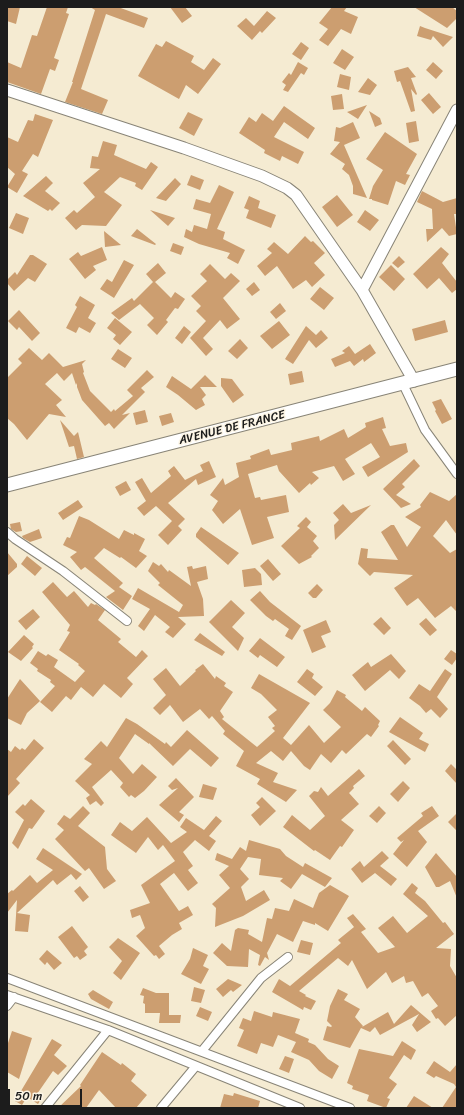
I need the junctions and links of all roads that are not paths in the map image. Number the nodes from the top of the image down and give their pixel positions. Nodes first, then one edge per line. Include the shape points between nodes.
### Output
1 (7, 90) edge
2 (457, 110) edge
3 (362, 290) junction
4 (457, 369) edge
5 (408, 383) junction
6 (457, 474) edge
7 (7, 485) edge
8 (7, 532) edge
9 (127, 621) dead end
10 (288, 957) dead end
11 (7, 978) edge
12 (11, 996) edge
13 (7, 1006) edge
14 (108, 1030) junction
15 (202, 1051) junction
16 (196, 1066) junction
17 (282, 1101) junction
18 (45, 1108) edge
19 (161, 1108) edge
20 (276, 1108) edge
21 (300, 1108) edge
22 (350, 1108) edge

1 - 3 street via 184,148 262,176 287,188 296,195
2 - 3 street
3 - 5 street
4 - 5 main road, AVENUE DE FRANCE
5 - 6 street via 425,430
5 - 7 main road, AVENUE DE FRANCE
8 - 9 street
10 - 15 street via 261,978
11 - 15 street
12 - 13 street
12 - 14 street
14 - 16 street
14 - 18 street
15 - 22 street
16 - 17 street
16 - 19 street
17 - 20 street
17 - 21 street

